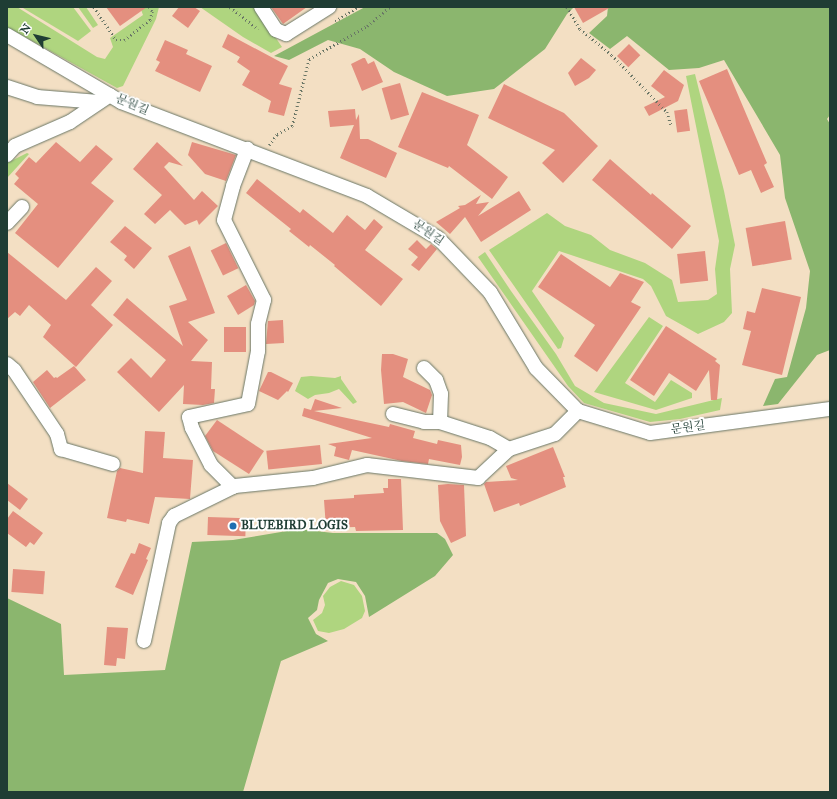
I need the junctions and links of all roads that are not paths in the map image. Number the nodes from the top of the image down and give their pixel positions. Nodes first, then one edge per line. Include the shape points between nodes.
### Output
1 (261, 7) edge
2 (329, 7) edge
3 (7, 35) edge
4 (7, 87) edge
5 (105, 99) junction
6 (247, 149) junction
7 (7, 155) edge
8 (22, 207) dead end
9 (7, 223) edge
10 (11, 367) edge
11 (424, 368) dead end
12 (830, 409) edge
13 (578, 411) junction
14 (393, 414) dead end
15 (440, 422) junction
16 (509, 450) junction
17 (113, 464) dead end
18 (234, 486) junction
19 (144, 641) dead end

1 - 2 street via 276,30 286,34
3 - 5 street, 문원길
4 - 5 street via 37,97
5 - 6 street, 문원길 via 121,102
5 - 7 street via 70,122 15,146
6 - 13 street, 문원길 via 367,196 438,238 490,292 536,368
6 - 18 street via 224,220 264,300 258,324 258,351 248,404 189,417 211,465
8 - 9 street
10 - 17 street via 57,434 61,449
11 - 15 street via 436,380 441,394
12 - 13 street, 문원길 via 650,433
13 - 16 street via 555,434
14 - 15 street via 424,422
15 - 16 street via 490,438
16 - 18 street via 478,478 367,465 313,478
18 - 19 street via 174,516 169,523

